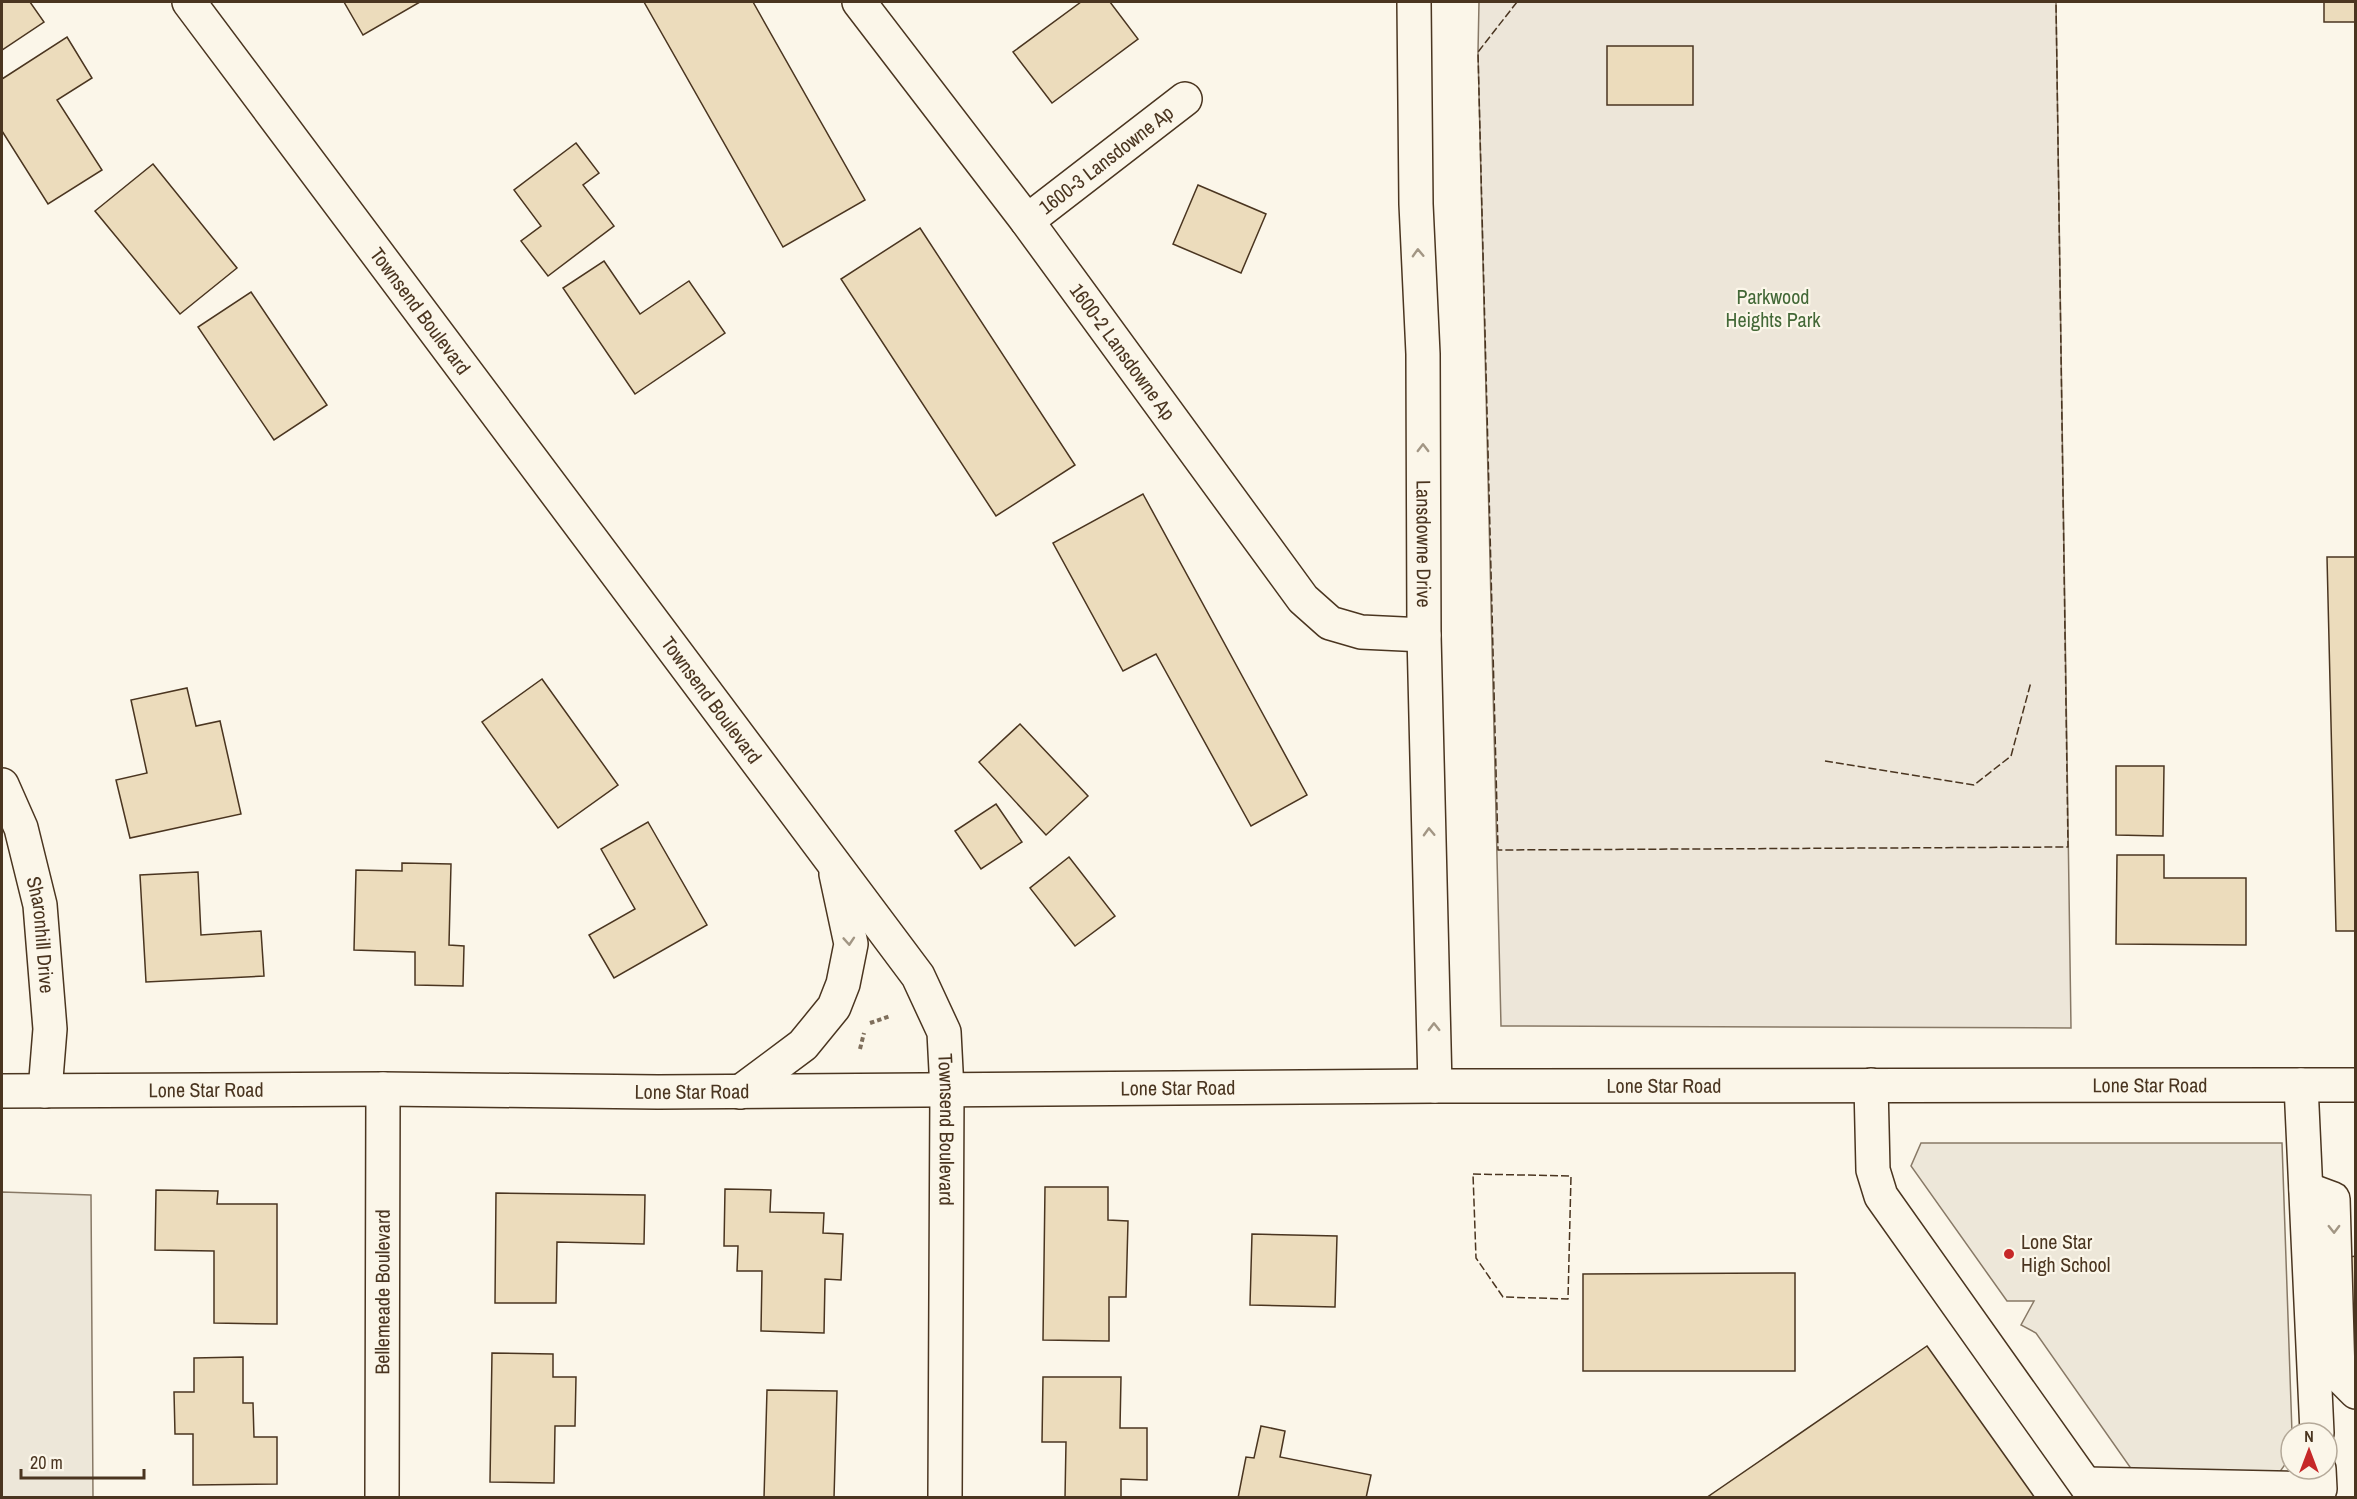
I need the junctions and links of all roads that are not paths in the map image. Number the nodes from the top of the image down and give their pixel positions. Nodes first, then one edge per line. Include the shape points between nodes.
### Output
1 (189, 2) edge
2 (860, 2) edge
3 (1414, 2) edge
4 (1185, 99) dead end
5 (1028, 221) junction
6 (1424, 635) junction
7 (2, 785) edge
8 (833, 864) junction
9 (1871, 1085) junction
10 (2301, 1085) junction
11 (2355, 1085) edge
12 (1436, 1086) junction
13 (383, 1089) junction
14 (947, 1090) junction
15 (2, 1091) edge
16 (45, 1091) junction
17 (740, 1092) junction
18 (2306, 1189) junction
19 (2355, 1392) edge
20 (2316, 1421) edge
21 (2320, 1485) edge
22 (2090, 1491) edge
23 (382, 1497) edge
24 (945, 1497) edge

1 - 8 street, Townsend Boulevard
2 - 5 street, 1600-2 Lansdowne Ap
6 -> 3 street, Lansdowne Drive via 1423,354 1416,204
4 - 5 street, 1600-3 Lansdowne Ap
5 - 6 street, 1600-2 Lansdowne Ap via 1303,600 1330,623 1340,626 1361,632
12 -> 6 street, Lansdowne Drive
7 - 16 street, Sharonhill Drive via 21,828 40,905 50,1029
8 - 14 street, Townsend Boulevard via 918,976 944,1032
8 -> 17 street via 851,944 834,1007 803,1045
9 - 10 street, Lone Star Road
9 - 12 street, Lone Star Road
9 - 22 street via 1873,1170 1881,1196
10 - 11 street, Lone Star Road
10 - 18 street
12 - 14 street, Lone Star Road
13 - 16 street, Lone Star Road
13 - 17 street, Lone Star Road
13 - 23 street, Bellemeade Boulevard
14 - 17 street, Lone Star Road
14 - 24 street, Townsend Boulevard
15 - 16 street, Lone Star Road
18 -> 19 street via 2333,1199 2337,1374
18 - 20 street
21 - 22 street

